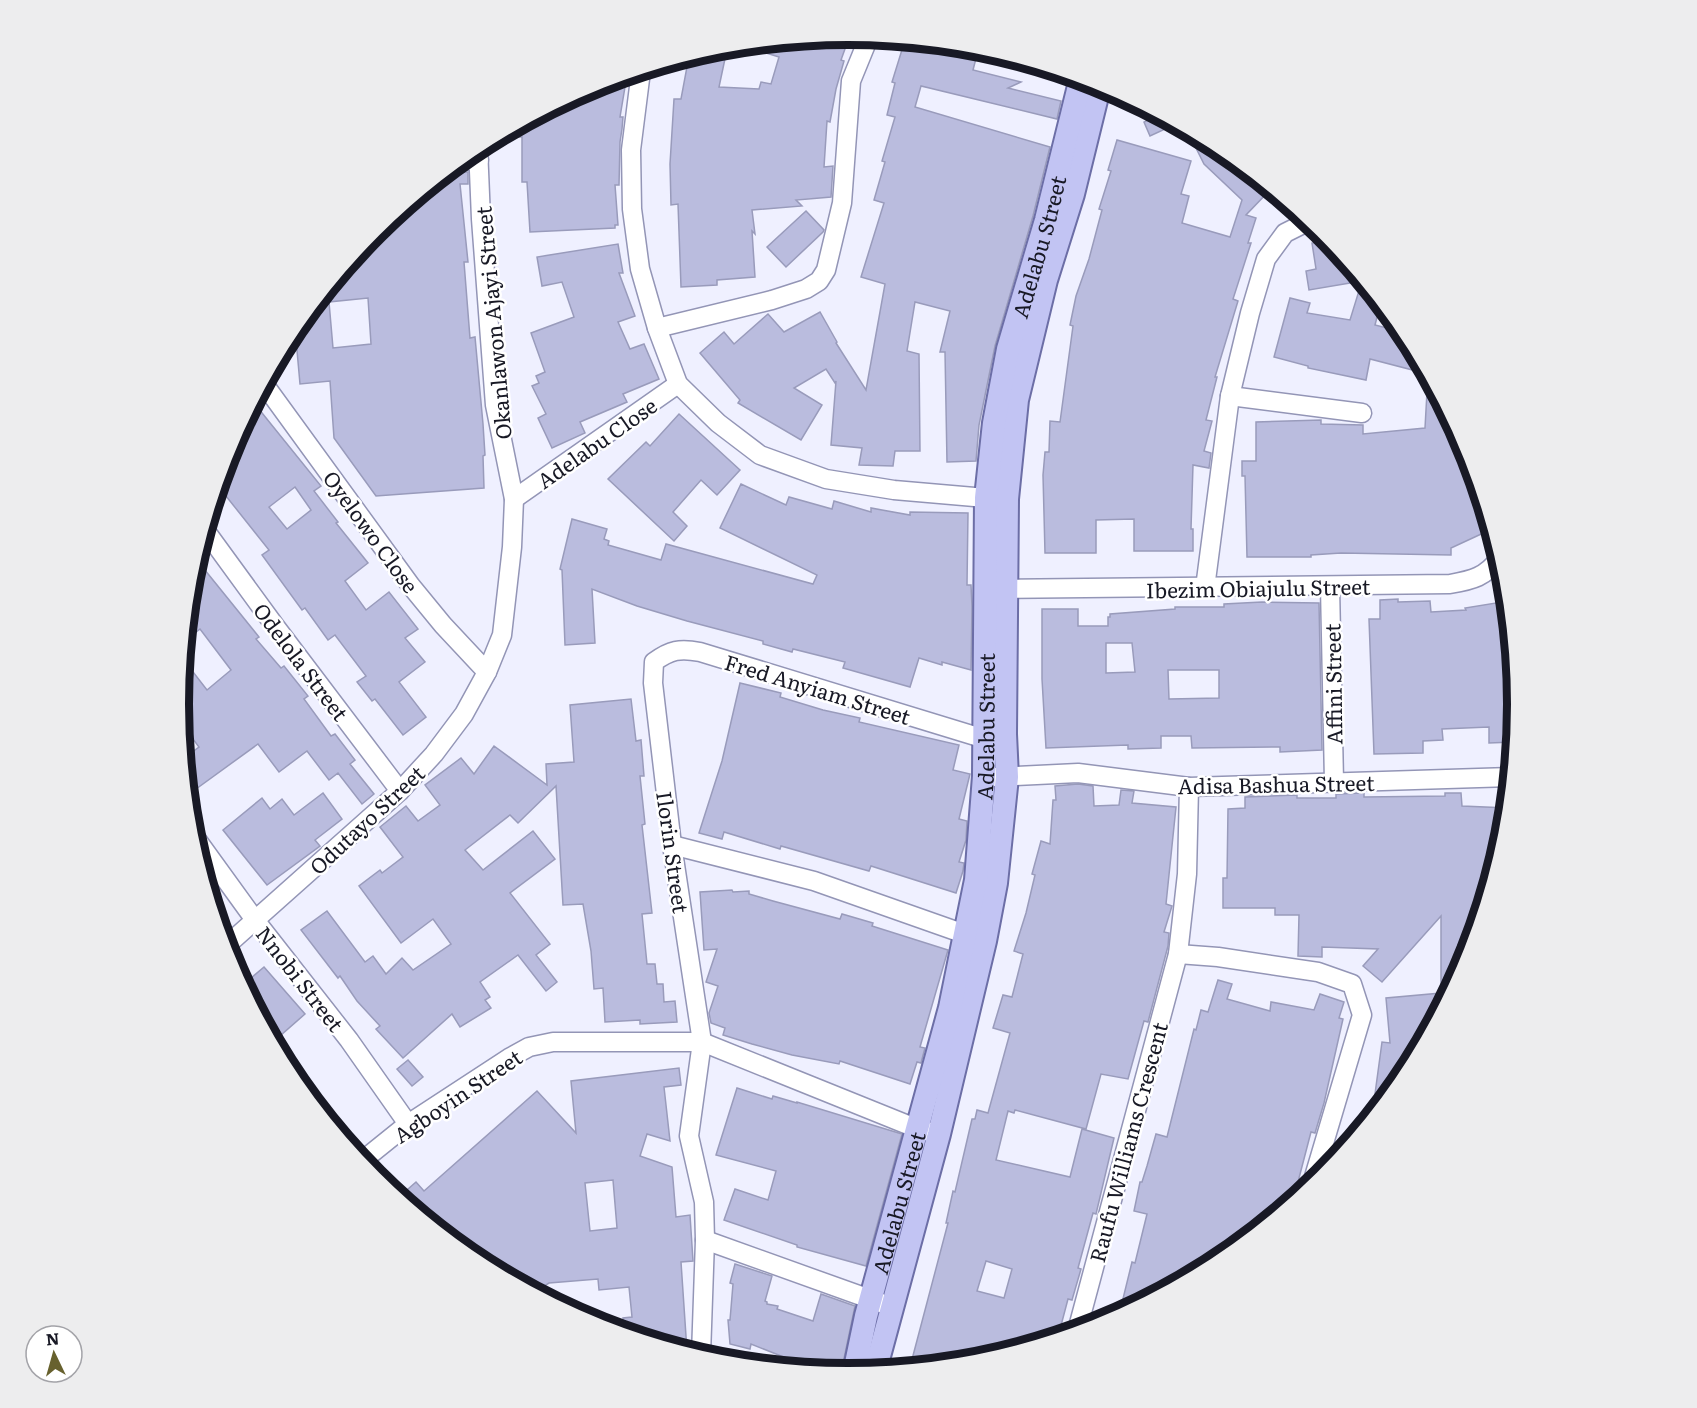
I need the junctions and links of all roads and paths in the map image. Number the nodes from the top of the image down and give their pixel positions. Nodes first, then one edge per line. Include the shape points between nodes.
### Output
1 (866, 45) edge
2 (640, 79) edge
3 (1079, 87) edge
4 (1098, 94) edge
5 (478, 159) edge
6 (1300, 225) edge
7 (657, 328) junction
8 (678, 384) junction
9 (269, 391) edge
10 (1230, 396) junction
11 (1362, 413) dead end
12 (986, 498) junction
13 (514, 499) junction
14 (211, 538) edge
15 (1493, 567) edge
16 (1330, 586) junction
17 (1205, 588) junction
18 (995, 589) junction
19 (654, 662) joint
20 (487, 672) junction
21 (985, 739) junction
22 (984, 777) junction
23 (1007, 777) junction
24 (1503, 777) edge
25 (1334, 782) junction
26 (1189, 787) junction
27 (400, 791) junction
28 (672, 845) junction
29 (207, 854) edge
30 (255, 920) junction
31 (976, 938) junction
32 (233, 939) edge
33 (1178, 954) junction
34 (702, 1042) junction
35 (408, 1124) junction
36 (928, 1132) junction
37 (369, 1155) edge
38 (1317, 1167) edge
39 (705, 1240) junction
40 (881, 1303) junction
41 (1080, 1321) edge
42 (701, 1346) edge
43 (876, 1362) edge
44 (858, 1363) edge

1 - 7 street via 851,81 842,203 826,270 819,281 772,300
2 - 7 street via 631,150 632,209 640,269
3 - 12 main road, Adelabu Street via 1046,220 1008,349 994,423
4 - 18 main road, Adelabu Street via 1017,400
5 - 13 street, Okanlawon Ajayi Street via 495,405
6 - 10 street via 1285,233 1266,259
7 - 8 street
8 - 12 street via 718,423 760,455 826,479
8 - 13 street, Adelabu Close
9 - 20 street, Oyelowo Close via 411,586
10 - 11 street
10 - 17 street
12 - 18 main road, Adelabu Street
13 - 20 street, Odutayo Street via 502,635
14 - 27 street, Odelola Street
15 - 16 street, Ibezim Obiajulu Street via 1474,579 1450,584
16 - 17 street, Ibezim Obiajulu Street
16 - 25 street, Affini Street
17 - 18 street, Ibezim Obiajulu Street
18 - 21 main road, Adelabu Street
18 - 23 main road, Adelabu Street
19 - 21 street, Fred Anyiam Street via 667,652 682,648 700,652
19 - 28 street, Ilorin Street via 653,683
20 - 27 street, Odutayo Street via 464,714
21 - 22 main road, Adelabu Street
22 - 23 street, Adisa Bashua Street
22 - 31 main road, Adelabu Street
23 - 26 street, Adisa Bashua Street via 1078,773
23 - 31 main road, Adelabu Street via 996,884
24 - 25 street, Adisa Bashua Street
25 - 26 street, Adisa Bashua Street
26 - 33 street, Raufu Williams Crescent via 1187,874
27 - 30 street, Odutayo Street
28 - 31 street via 814,881
28 - 34 street, Ilorin Street
29 - 30 street, Nnobi Street
30 - 32 street, Odutayo Street
30 - 35 street, Nnobi Street via 349,1040
31 - 36 main road, Adelabu Street via 950,1008
33 - 38 street via 1318,972 1352,984 1362,1015
33 - 41 street, Raufu Williams Crescent
34 - 35 street, Agboyin Street via 553,1042 529,1047
34 - 36 street
34 - 39 street, Ilorin Street via 689,1136 704,1202
35 - 37 street, Agboyin Street
36 - 40 main road, Adelabu Street
39 - 40 street
39 - 42 street, Ilorin Street
40 - 43 main road, Adelabu Street
40 - 44 main road, Adelabu Street

